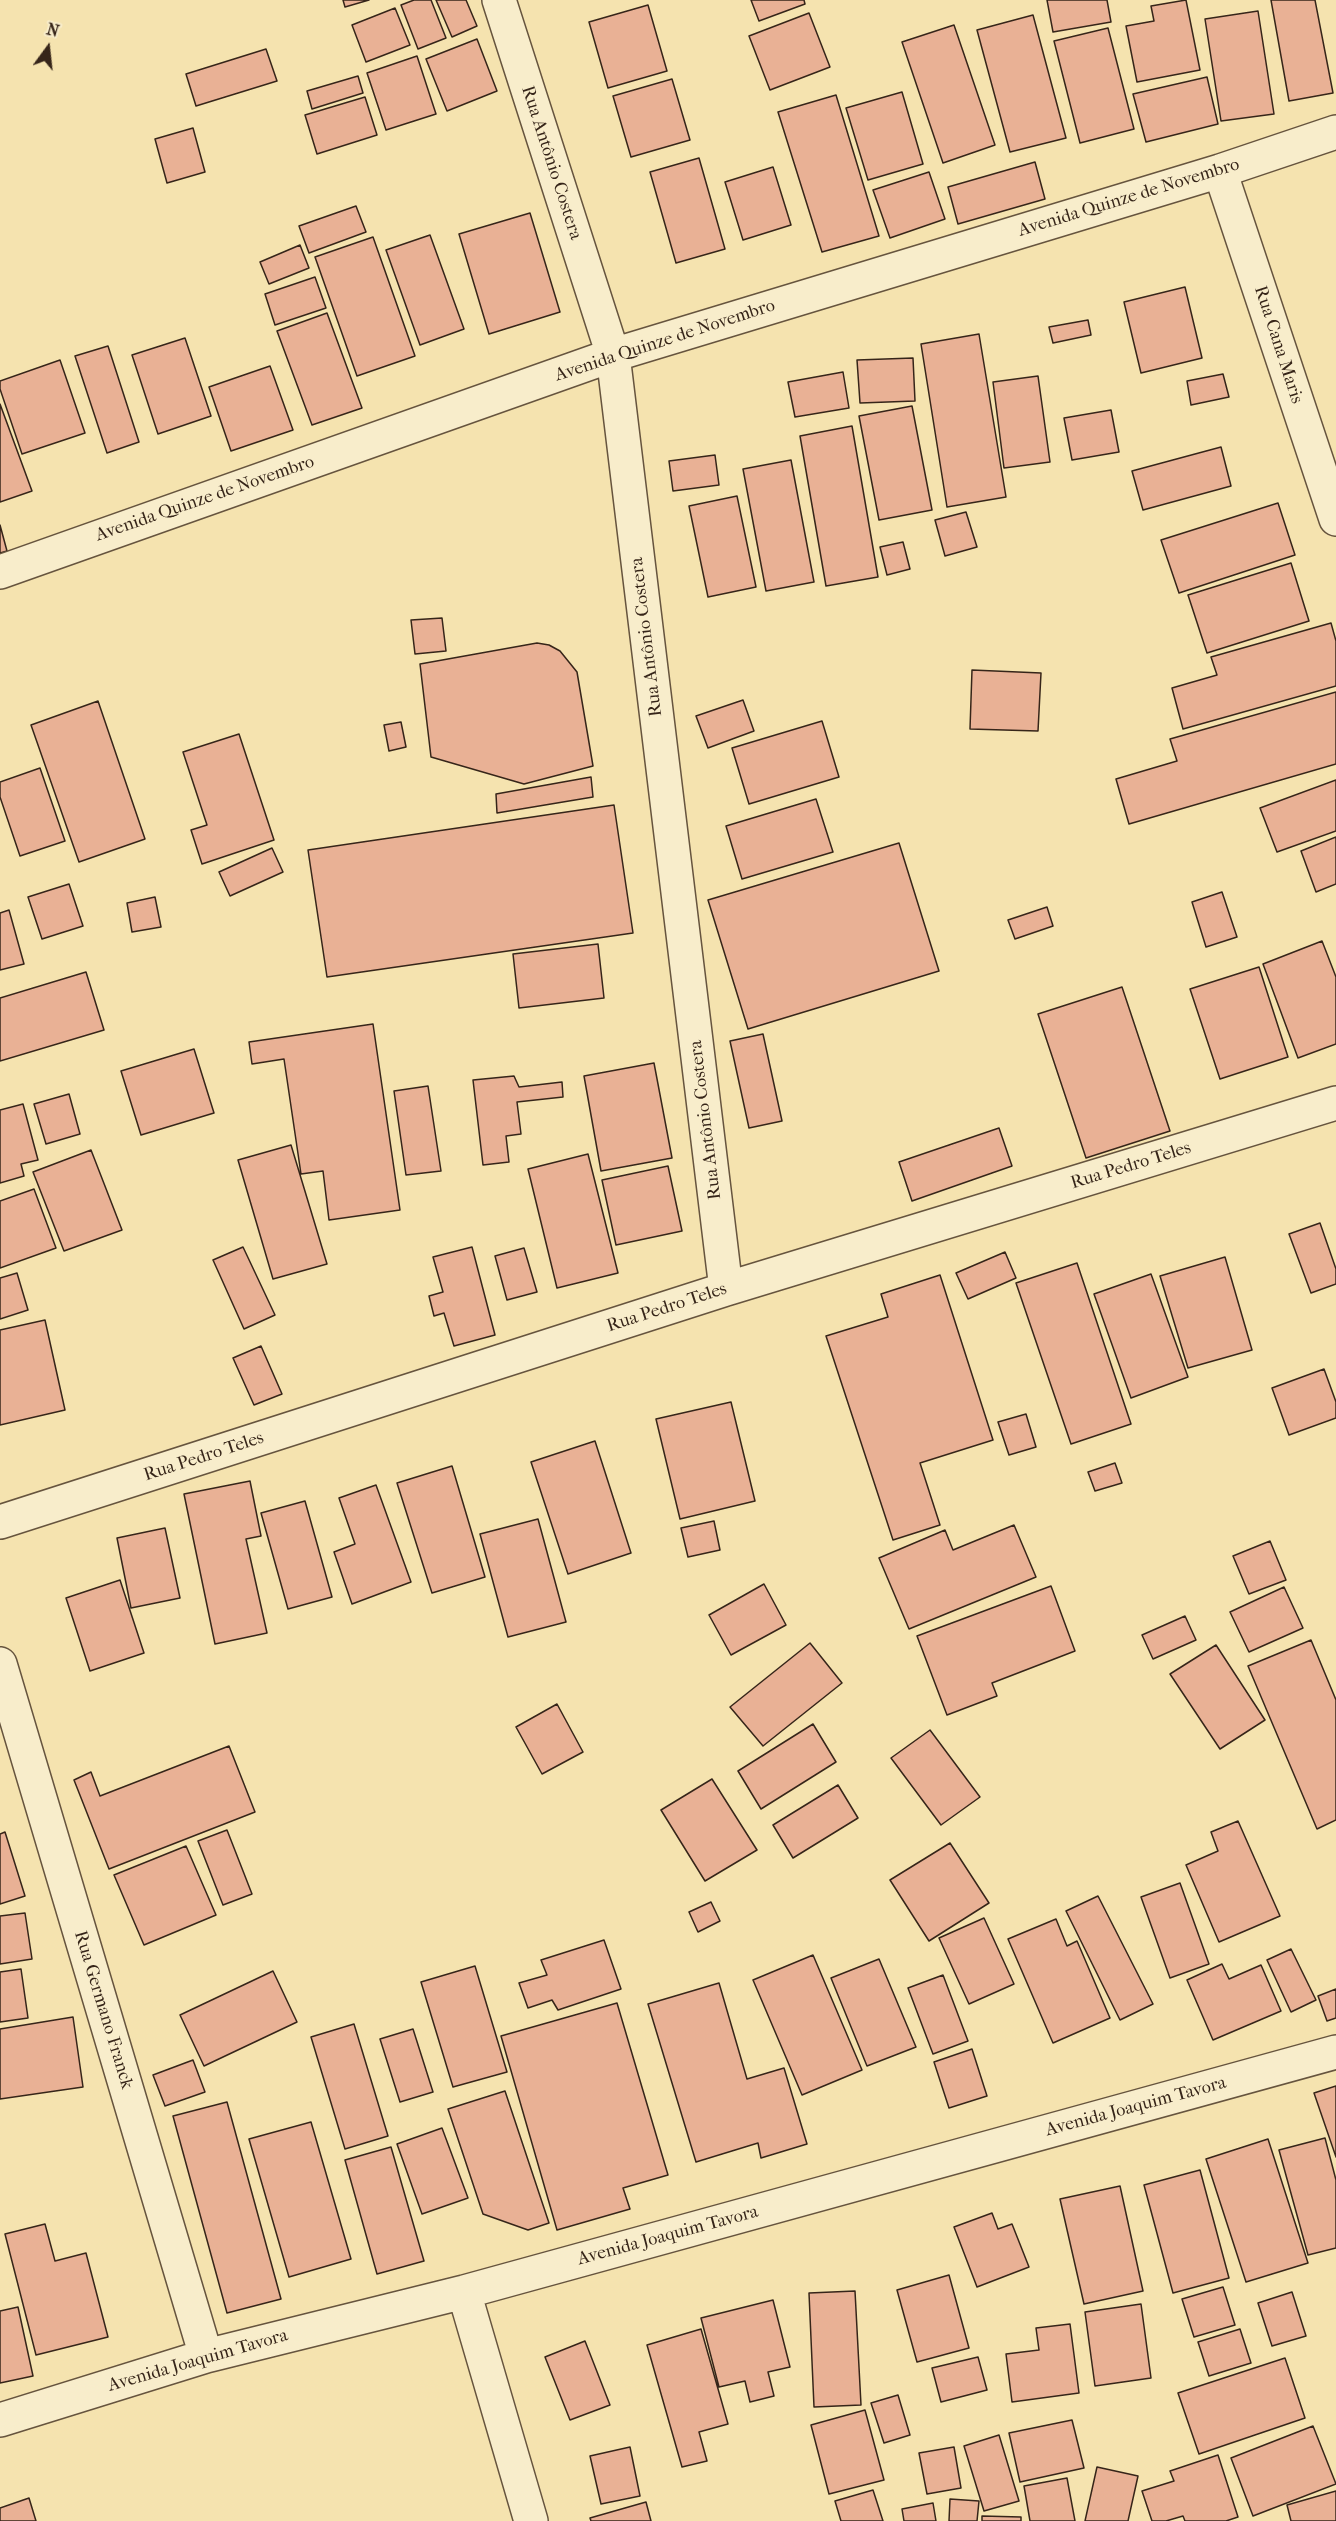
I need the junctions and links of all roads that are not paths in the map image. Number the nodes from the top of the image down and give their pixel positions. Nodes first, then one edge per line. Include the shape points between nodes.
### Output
1 (499, 0) edge
2 (1336, 132) edge
3 (1220, 171) junction
4 (613, 355) junction
5 (1336, 519) edge
6 (0, 572) edge
7 (1336, 1103) edge
8 (726, 1289) junction
9 (0, 1522) edge
10 (0, 1664) edge
11 (1336, 2052) edge
12 (464, 2292) junction
13 (206, 2356) junction
14 (0, 2420) edge
15 (531, 2521) edge

1 - 4 street, Rua Antônio Costera
2 - 3 street, Avenida Quinze de Novembro
3 - 4 street, Avenida Quinze de Novembro
3 - 5 street, Rua Cana Maris
4 - 6 street, Avenida Quinze de Novembro
4 - 8 street, Rua Antônio Costera
7 - 8 street, Rua Pedro Teles
8 - 9 street, Rua Pedro Teles
10 - 13 street, Rua Germano Franck
11 - 12 street, Avenida Joaquim Tavora
12 - 13 street, Avenida Joaquim Tavora
12 - 15 street
13 - 14 street, Avenida Joaquim Tavora

